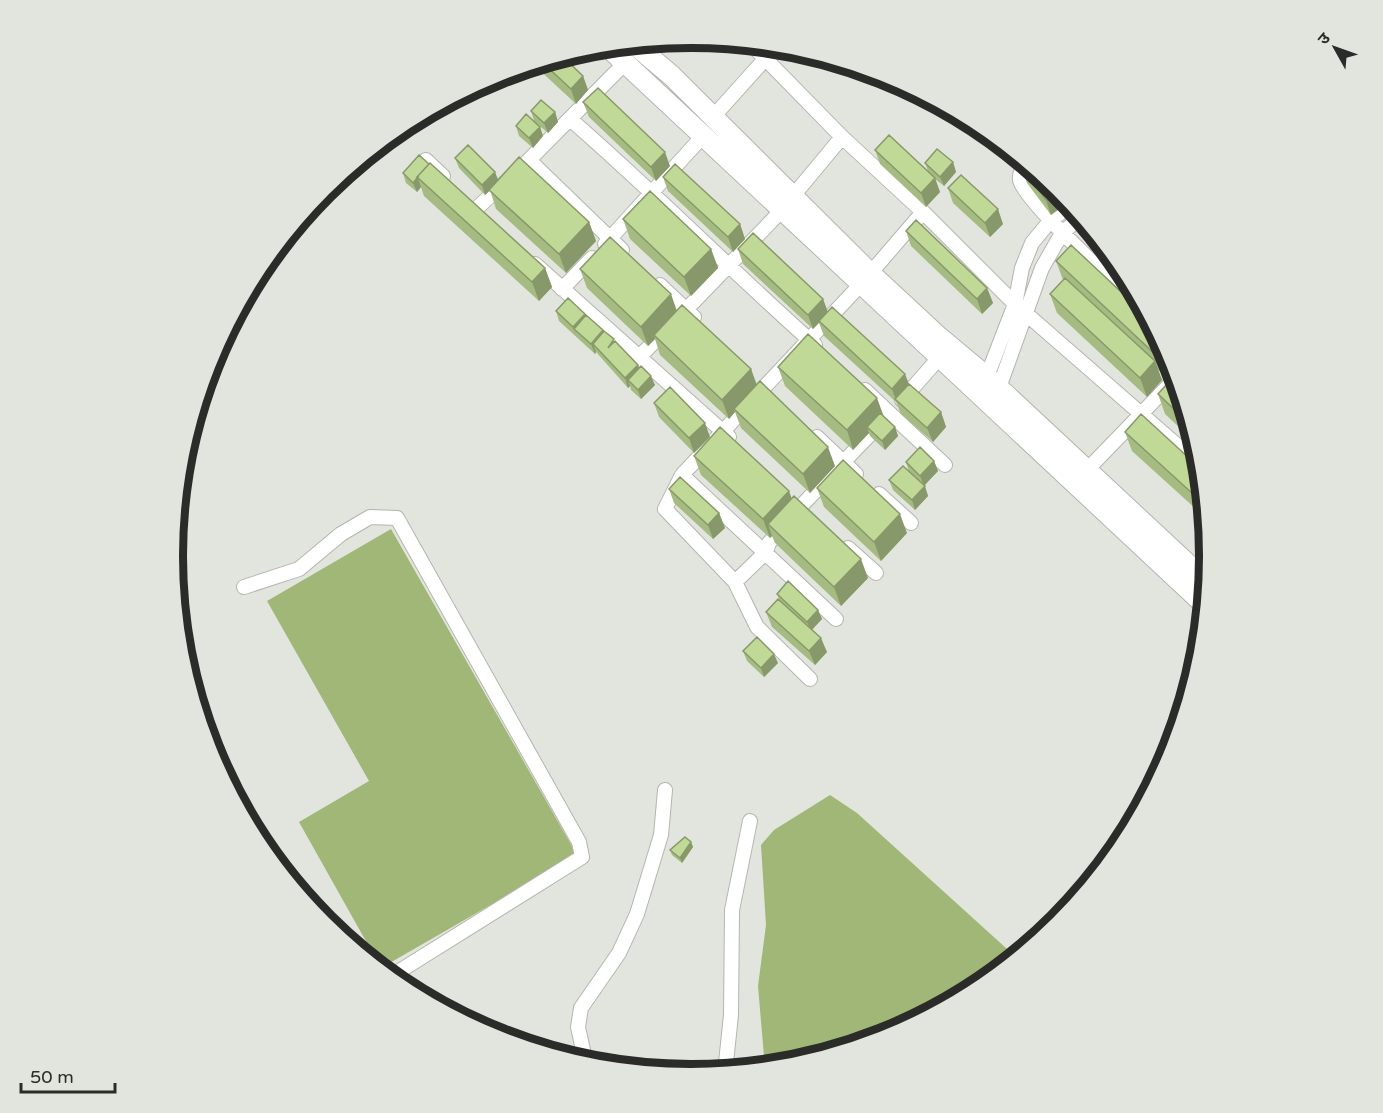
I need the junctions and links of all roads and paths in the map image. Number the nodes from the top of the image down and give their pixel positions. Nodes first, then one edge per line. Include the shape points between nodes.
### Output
1 (629, 52) edge
2 (760, 52) edge
3 (766, 58) junction
4 (712, 117) junction
5 (570, 119) junction
6 (702, 137) junction
7 (842, 137) junction
8 (426, 160) edge
9 (529, 160) junction
10 (1022, 170) edge
11 (451, 184) edge
12 (651, 190) junction
13 (788, 202) junction
14 (476, 209) edge
15 (1064, 210) edge
16 (923, 212) junction
17 (1050, 221) junction
18 (1075, 222) edge
19 (1062, 233) junction
20 (610, 238) junction
21 (528, 257) edge
22 (635, 262) edge
23 (727, 265) junction
24 (652, 278) edge
25 (866, 278) junction
26 (562, 289) junction
27 (1128, 296) edge
28 (1015, 304) junction
29 (686, 310) junction
30 (1027, 314) junction
31 (702, 325) edge
32 (808, 339) junction
33 (825, 354) edge
34 (639, 357) junction
35 (939, 358) junction
36 (858, 384) edge
37 (1170, 384) edge
38 (989, 392) junction
39 (891, 413) junction
40 (1141, 413) junction
41 (803, 424) edge
42 (722, 430) junction
43 (738, 445) edge
44 (1190, 456) edge
45 (843, 462) junction
46 (945, 465) dead end
47 (1086, 471) junction
48 (682, 475) junction
49 (911, 523) dead end
50 (835, 535) edge
51 (766, 552) junction
52 (876, 573) dead end
53 (1199, 575) edge
54 (735, 582) junction
55 (244, 587) dead end
56 (1198, 598) edge
57 (836, 620) dead end
58 (810, 679) dead end
59 (666, 790) dead end
60 (750, 821) dead end
61 (399, 972) edge
62 (584, 1053) edge
63 (726, 1064) edge

1 - 4 street via 672,76
1 - 5 street
1 - 6 street
2 - 3 street
3 - 4 street
3 - 7 street
4 - 13 street
5 - 9 street
5 - 12 street
6 - 12 street
6 - 13 street
7 - 13 street
7 - 16 street
8 - 11 street
9 - 14 street
9 - 20 street
10 - 17 street via 1022,185
12 - 20 street
12 - 23 street
13 - 23 street
13 - 25 street
15 - 17 street
16 - 25 street
16 - 28 street
17 - 19 street
17 - 28 street via 1032,243
18 - 19 street
19 - 27 street
19 - 30 street via 1042,268
20 - 22 street
20 - 26 street
21 - 26 street
23 - 29 street
23 - 32 street
24 - 29 street
25 - 32 street
25 - 35 street
25 - 38 street via 939,337
26 - 34 street
28 - 30 street
28 - 38 street
29 - 31 street
29 - 34 street
30 - 38 street
30 - 40 street
32 - 33 street
32 - 42 street
34 - 42 street
35 - 38 street
35 - 39 street
36 - 39 street
37 - 40 street
38 - 47 street
38 - 56 street
39 - 45 street
39 - 46 street
40 - 44 street
40 - 47 street
41 - 45 street
42 - 43 street
42 - 48 street
45 - 49 street
45 - 51 street via 769,543
47 - 53 street
48 - 51 street
48 - 54 street via 665,509
50 - 52 street
51 - 54 street
51 - 57 street
54 - 58 street via 757,627
55 - 61 street via 299,569 341,534 370,518 397,518 579,842 582,857
59 - 62 street via 661,835 637,914 619,953 581,1008 578,1027
60 - 63 street via 732,910 731,1015

